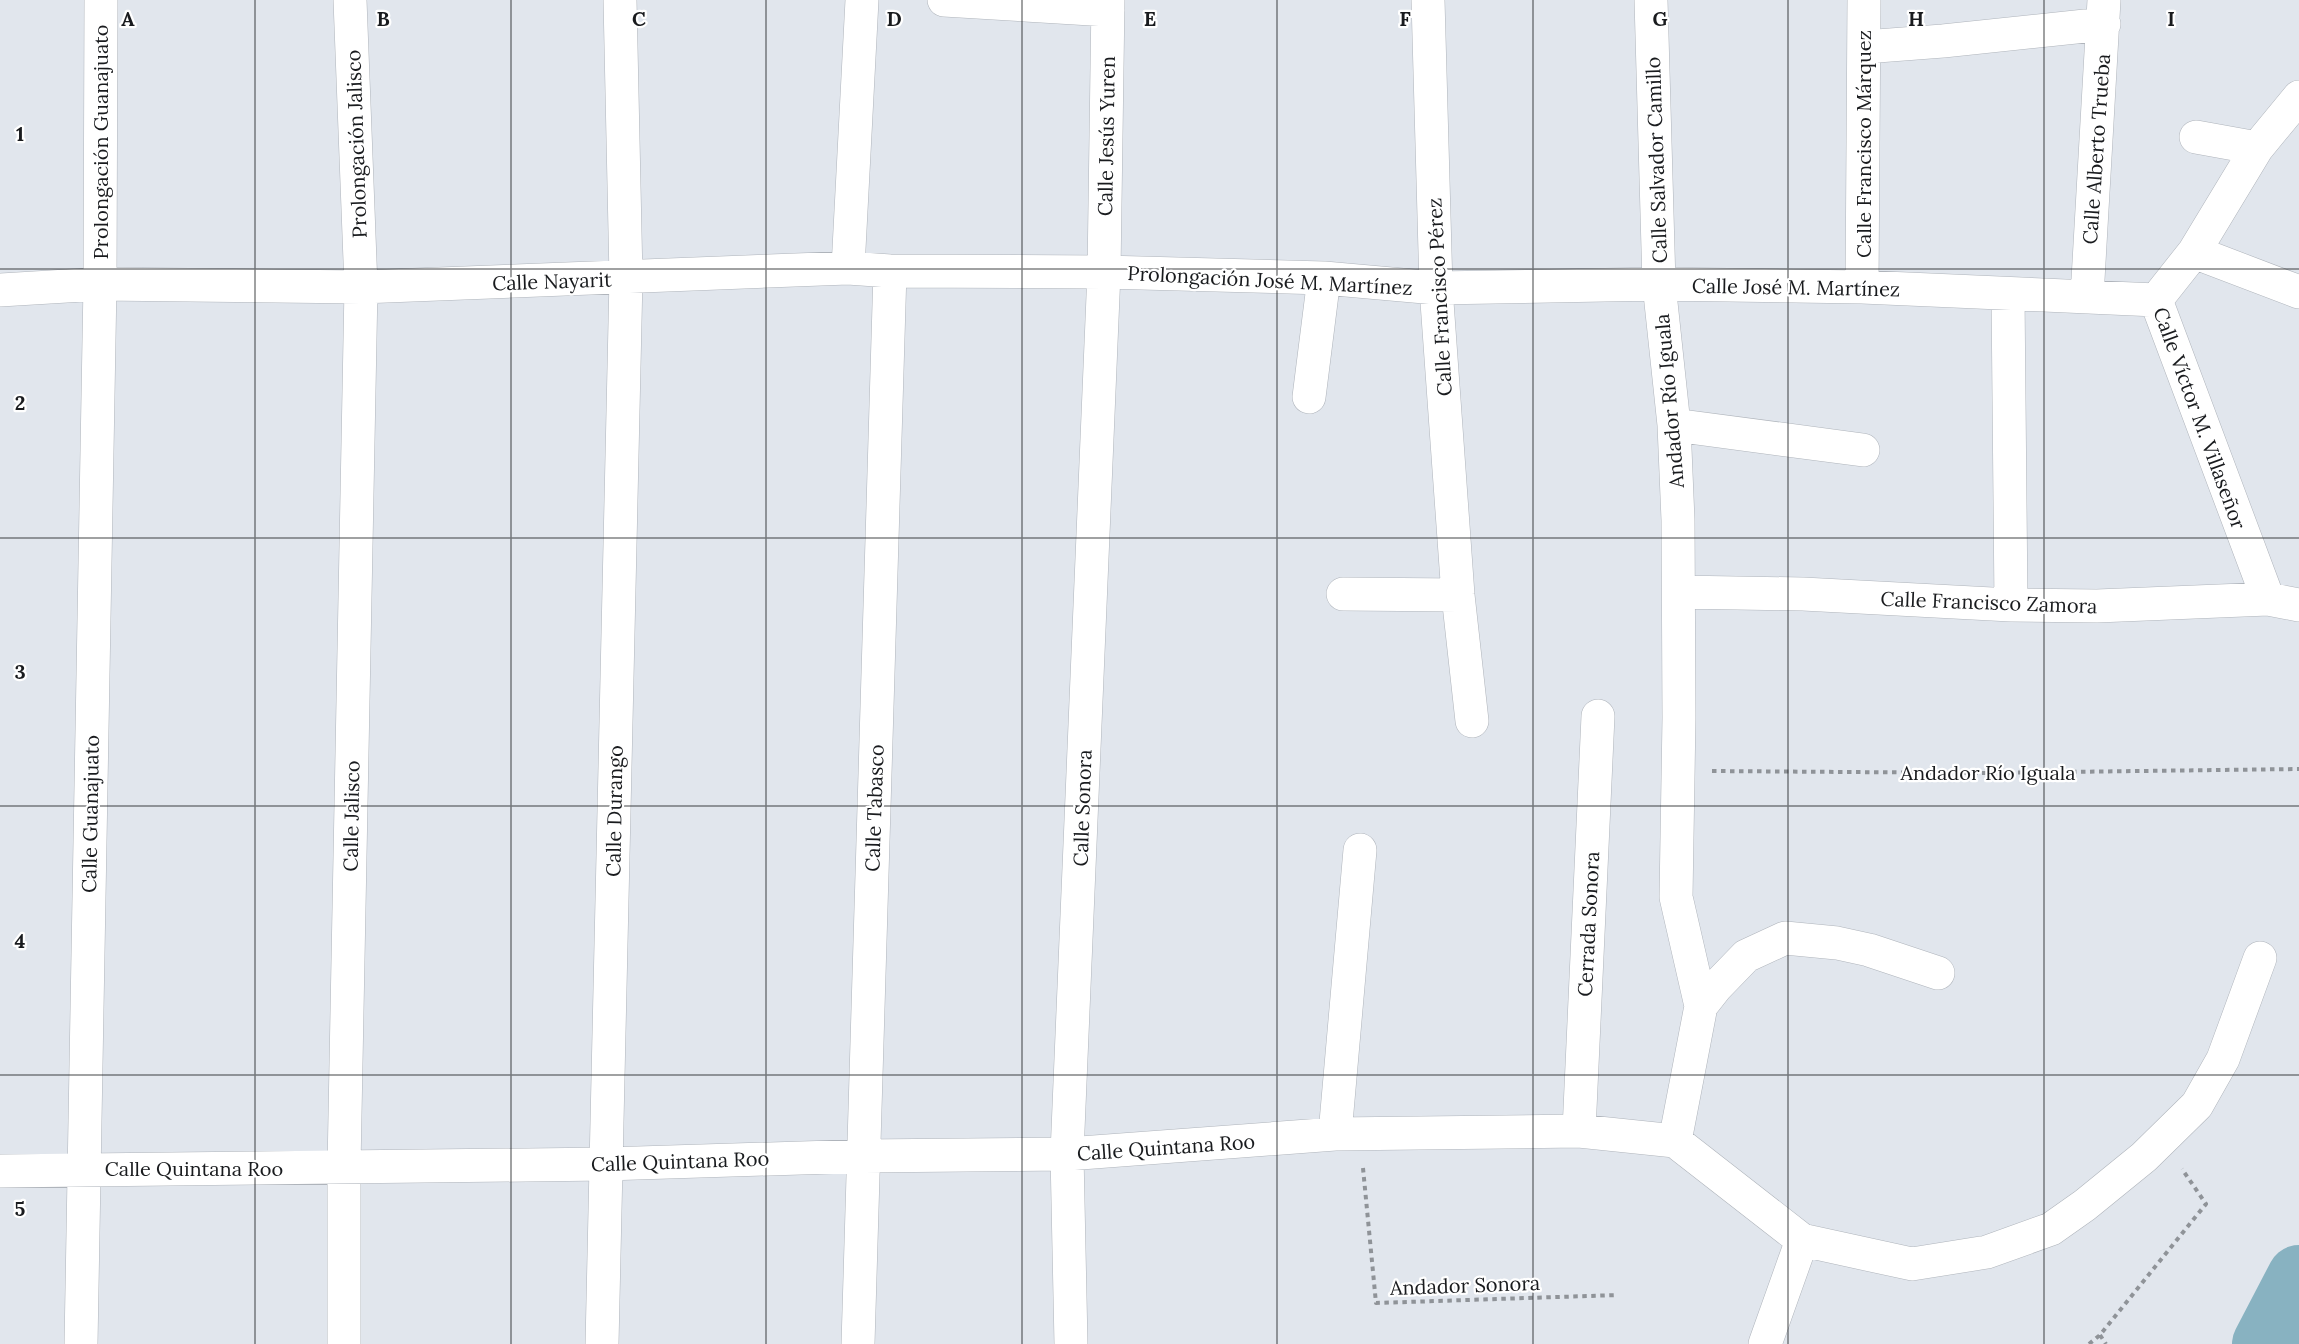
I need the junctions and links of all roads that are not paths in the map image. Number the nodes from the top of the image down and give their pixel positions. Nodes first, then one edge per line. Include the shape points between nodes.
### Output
1 (101, 0) edge
2 (350, 0) edge
3 (620, 0) edge
4 (862, 0) edge
5 (944, 0) edge
6 (1428, 0) edge
7 (1651, 0) edge
8 (1864, 0) edge
9 (1108, 5) edge
10 (2104, 12) edge
11 (1864, 47) junction
12 (2299, 97) edge
13 (2196, 137) dead end
14 (2257, 148) junction
15 (2194, 252) junction
16 (848, 268) junction
17 (890, 272) junction
18 (1104, 272) junction
19 (626, 278) junction
20 (1324, 278) junction
21 (100, 284) junction
22 (1659, 284) junction
23 (361, 287) junction
24 (1862, 287) junction
25 (1436, 288) junction
26 (0, 290) edge
27 (2299, 291) edge
28 (2008, 295) junction
29 (2087, 297) junction
30 (2156, 300) junction
31 (1309, 397) dead end
32 (1674, 425) junction
33 (1863, 450) dead end
34 (1679, 592) junction
35 (1343, 594) dead end
36 (1458, 595) junction
37 (2283, 602) edge
38 (2011, 605) junction
39 (1598, 716) dead end
40 (1472, 721) dead end
41 (1360, 850) dead end
42 (2260, 958) dead end
43 (1938, 973) dead end
44 (1701, 1006) junction
45 (1579, 1131) junction
46 (1347, 1134) junction
47 (1675, 1141) junction
48 (1067, 1155) junction
49 (864, 1156) junction
50 (606, 1164) junction
51 (344, 1167) junction
52 (84, 1168) junction
53 (0, 1171) edge
54 (1802, 1240) junction
55 (81, 1344) edge
56 (344, 1344) edge
57 (602, 1344) edge
58 (858, 1344) edge
59 (1071, 1344) edge
60 (1765, 1344) edge

1 - 21 street, Prolongación Guanajuato
2 - 23 street, Prolongación Jalisco
3 - 19 street, Calle Durango
4 - 16 street
5 - 9 street
6 - 25 street, Calle Francisco Pérez
7 - 22 street, Calle Salvador Camillo
8 - 11 street, Calle Francisco Márquez
9 - 18 street, Calle Jesús Yuren
10 - 11 street via 1943,41
10 - 29 street, Calle Alberto Trueba
11 - 24 street, Calle Francisco Márquez
12 - 14 street, Calle Víctor M. Villaseñor
13 - 14 street
14 - 15 street, Calle Víctor M. Villaseñor
15 - 27 street
15 - 30 street, Calle Víctor M. Villaseñor
16 - 17 street, Calle Nayarit
16 - 19 street, Calle Nayarit
17 - 18 street, Calle Nayarit
17 - 49 street, Calle Tabasco
18 - 20 street, Prolongación José M. Martínez
18 - 48 street, Calle Sonora
19 - 23 street, Calle Nayarit
19 - 50 street, Calle Durango
20 - 25 street, Prolongación José M. Martínez
20 - 31 street
21 - 23 street, Calle Nayarit
21 - 26 street, Calle Nayarit
21 - 52 street, Calle Guanajuato
22 - 24 street, Calle José M. Martínez
22 - 25 street, Calle José M. Martínez
22 - 32 street, Andador Río Iguala
23 - 51 street, Calle Jalisco
24 - 28 street, Calle José M. Martínez
25 - 36 street, Calle Francisco Pérez
28 - 29 street, Calle José M. Martínez
28 - 38 street
29 - 30 street, Calle José M. Martínez
30 - 37 street, Calle Víctor M. Villaseñor
32 - 33 street
32 - 34 street, Andador Río Iguala
34 - 38 street, Calle Francisco Zamora
34 - 44 street, Andador Río Iguala via 1676,897
35 - 36 street
36 - 40 street, Calle Francisco Pérez
37 - 38 street, Calle Francisco Zamora
39 - 45 street, Cerrada Sonora
41 - 46 street
42 - 54 street via 2223,1059 2197,1105 2144,1157 2050,1229 1987,1252 1912,1264
43 - 44 street, Andador Río Iguala via 1869,950 1785,938 1746,956
44 - 47 street, Andador Río Iguala
45 - 46 street, Calle Quintana Roo
45 - 47 street, Calle Quintana Roo
46 - 48 street, Calle Quintana Roo
47 - 54 street
48 - 49 street, Calle Quintana Roo
48 - 59 street, Calle Sonora
49 - 50 street, Calle Quintana Roo
49 - 58 street, Calle Tabasco
50 - 51 street, Calle Quintana Roo
50 - 57 street, Calle Durango
51 - 52 street, Calle Quintana Roo
51 - 56 street, Calle Jalisco
52 - 53 street, Calle Quintana Roo
52 - 55 street, Calle Guanajuato
54 - 60 street

